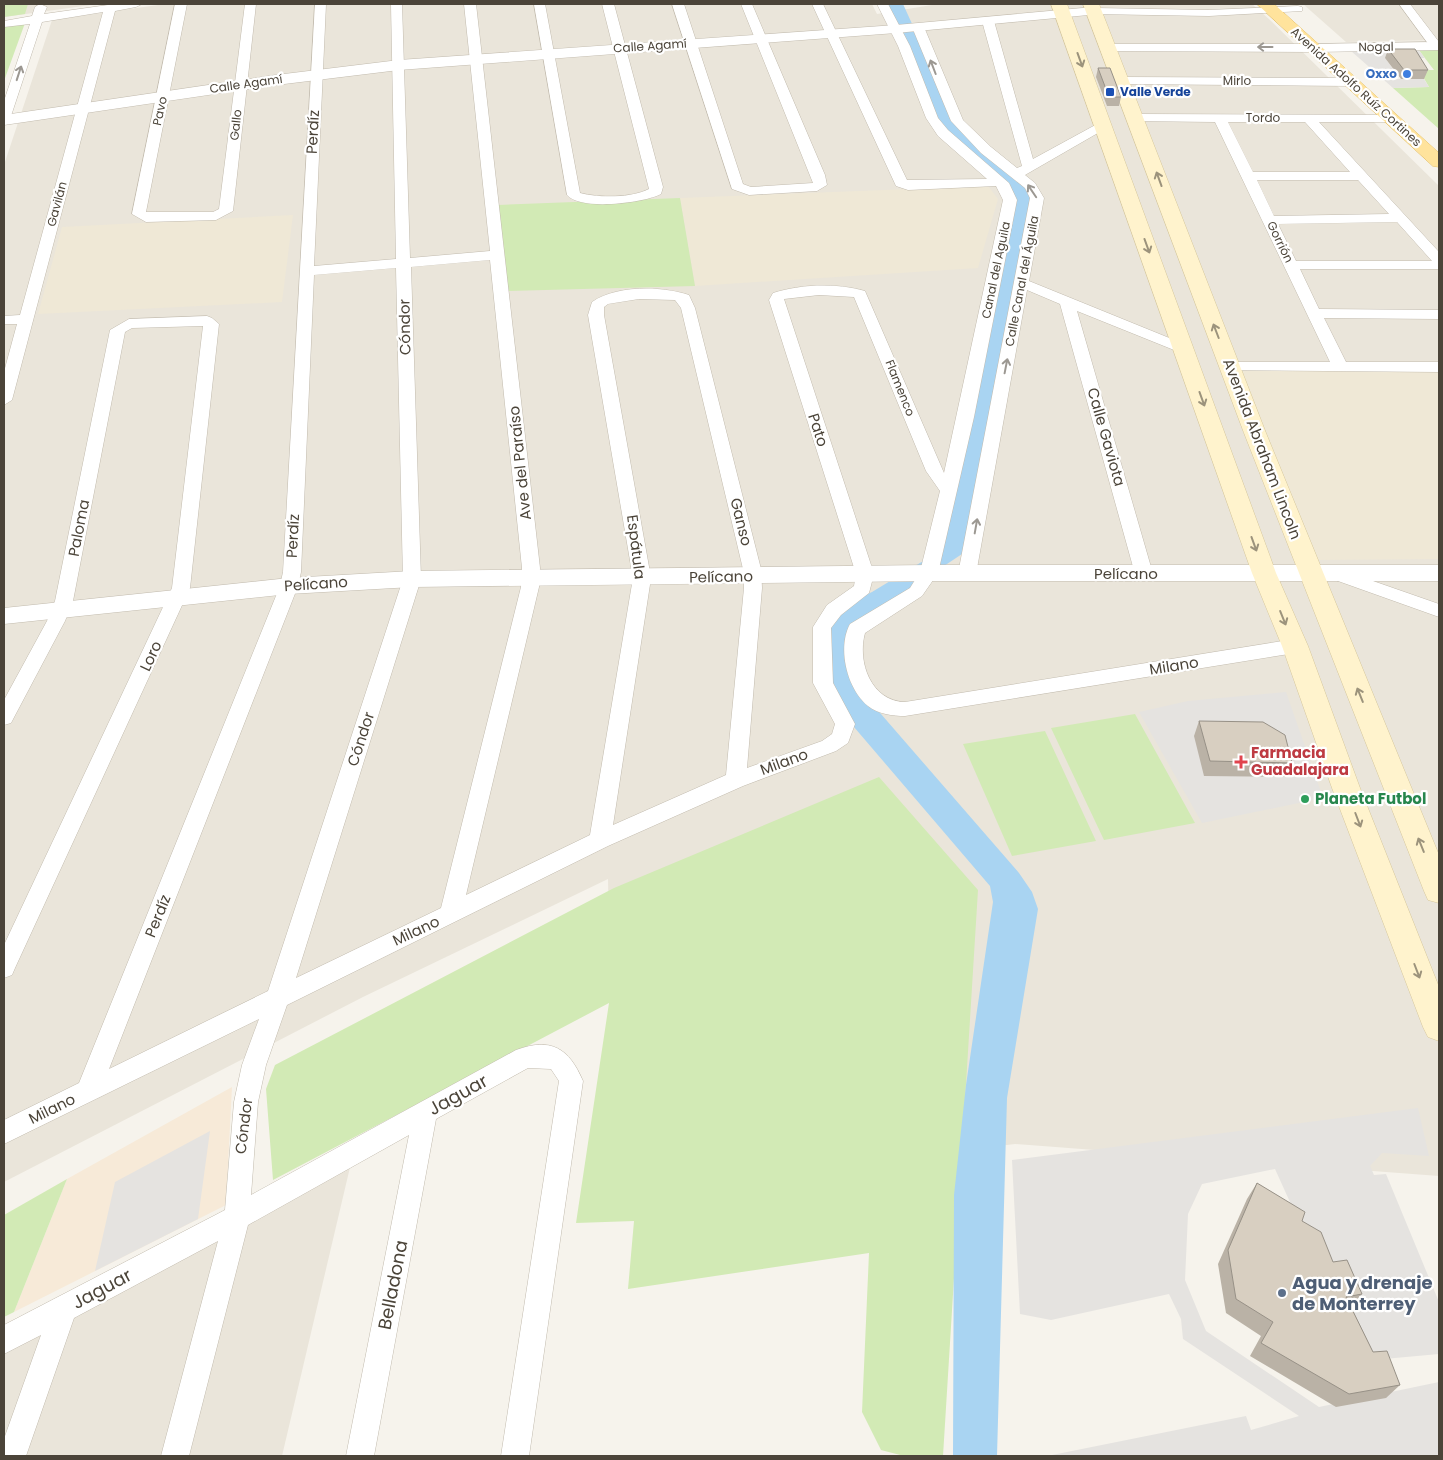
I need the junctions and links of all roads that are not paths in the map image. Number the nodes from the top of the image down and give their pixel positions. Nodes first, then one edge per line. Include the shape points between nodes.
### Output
1 (42, 4) edge
2 (136, 4) edge
3 (181, 4) edge
4 (251, 4) edge
5 (320, 4) edge
6 (396, 4) edge
7 (470, 4) edge
8 (539, 4) edge
9 (608, 4) edge
10 (678, 4) edge
11 (748, 4) edge
12 (817, 4) edge
13 (882, 4) edge
14 (1404, 4) edge
15 (1269, 7) edge
16 (1295, 7) edge
17 (110, 8) junction
18 (1092, 8) edge
19 (1178, 8) edge
20 (1061, 9) edge
21 (37, 18) junction
22 (988, 21) junction
23 (1312, 22) dead end
24 (4, 24) edge
25 (907, 28) junction
26 (831, 34) junction
27 (1326, 35) dead end
28 (762, 39) junction
29 (691, 43) junction
30 (1437, 46) edge
31 (1340, 47) junction
32 (1109, 48) junction
33 (1313, 48) junction
34 (620, 49) junction
35 (549, 53) junction
36 (477, 58) junction
37 (399, 65) junction
38 (1361, 66) dead end
39 (316, 74) junction
40 (1122, 81) junction
41 (1351, 82) junction
42 (240, 85) junction
43 (164, 96) junction
44 (83, 108) junction
45 (1136, 118) junction
46 (1220, 118) junction
47 (1308, 118) junction
48 (1391, 118) junction
49 (4, 120) edge
50 (1104, 126) junction
51 (1437, 159) edge
52 (1023, 171) junction
53 (1248, 176) junction
54 (1361, 176) junction
55 (1000, 182) junction
56 (142, 218) joint
57 (1400, 218) junction
58 (1269, 220) junction
59 (498, 255) junction
60 (1439, 260) edge
61 (404, 263) junction
62 (1290, 264) junction
63 (1439, 265) edge
64 (306, 272) junction
65 (1022, 283) junction
66 (848, 291) joint
67 (615, 297) joint
68 (1067, 301) junction
69 (1314, 314) junction
70 (1439, 314) edge
71 (26, 318) junction
72 (4, 320) edge
73 (207, 320) joint
74 (1184, 349) junction
75 (1230, 367) junction
76 (1340, 367) junction
77 (1439, 367) edge
78 (4, 400) edge
79 (949, 492) junction
80 (1320, 572) junction
81 (929, 573) junction
82 (1264, 573) junction
83 (1439, 573) edge
84 (865, 574) junction
85 (968, 574) junction
86 (1144, 574) junction
87 (753, 577) junction
88 (531, 578) junction
89 (642, 578) junction
90 (412, 579) junction
91 (289, 586) junction
92 (178, 596) junction
93 (61, 610) junction
94 (1439, 611) edge
95 (4, 616) edge
96 (1295, 646) junction
97 (4, 718) edge
98 (736, 780) junction
99 (600, 840) junction
100 (1439, 891) edge
101 (450, 915) junction
102 (4, 968) edge
103 (278, 997) junction
104 (1439, 1027) edge
105 (88, 1091) junction
106 (425, 1114) junction
107 (4, 1132) edge
108 (237, 1217) junction
109 (63, 1310) junction
110 (4, 1340) edge
111 (12, 1456) edge
112 (175, 1456) edge
113 (360, 1456) edge
114 (515, 1456) edge

1 - 21 street
2 - 17 street
3 - 43 street, Pavo
4 - 42 street, Gallo
5 - 39 street, Perdíz
6 - 37 street, Cóndor
7 - 36 street, Ave del Paraíso
8 - 35 street
9 - 34 street
10 - 29 street
11 - 28 street
12 - 26 street
13 - 25 street, Canal del Aguila
14 - 30 street
15 - 16 street, Calle Agamí
15 - 19 street, Calle Agamí
15 - 33 main road, Avenida Adolfo Ruíz Cortines
16 - 23 main road, Avenida Adolfo Ruíz Cortines
17 - 21 street
17 - 44 street, Gavilán
18 - 19 street, Calle Agamí
18 - 20 street, Calle Agamí
18 - 32 main road, Avenida Abraham Lincoln
20 - 22 street, Calle Agamí
20 -> 50 main road
21 - 24 street
49 -> 21 street
22 - 25 street, Calle Agamí
22 - 52 street
25 - 26 street, Calle Agamí
52 -> 25 street, Calle Canal del Águila via 986,150 956,122
25 - 55 street, Canal del Aguila via 929,111 937,126
26 - 28 street, Calle Agamí
26 - 55 street via 903,184
27 - 31 main road, Avenida Adolfo Ruíz Cortines
28 - 29 street, Calle Agamí
28 - 29 street via 818,175 820,185 817,187 740,189
29 - 34 street, Calle Agamí
30 - 31 street, Nogal
31 - 33 street, Nogal
31 - 38 main road, Avenida Adolfo Ruíz Cortines
33 -> 32 street
32 - 40 main road, Avenida Abraham Lincoln
33 - 41 main road, Avenida Adolfo Ruíz Cortines
34 - 35 street, Calle Agamí
34 - 35 street via 656,187 653,194 639,197 586,199 574,195
35 - 36 street, Calle Agamí
36 - 37 street, Calle Agamí
36 - 59 street, Ave del Paraíso
37 - 39 street, Calle Agamí
37 - 61 street, Cóndor
39 - 42 street, Calle Agamí
39 - 64 street, Perdíz
40 - 41 street, Mirlo
40 - 45 main road, Avenida Abraham Lincoln
41 - 48 main road, Avenida Adolfo Ruíz Cortines
42 - 43 street, Calle Agamí
42 - 56 street, Gallo via 228,207 223,214
43 - 44 street, Calle Agamí
43 - 56 street, Pavo via 139,214
44 - 49 street, Calle Agamí
44 - 71 street, Gavilán
45 - 46 street, Tordo
75 -> 45 main road, Avenida Abraham Lincoln
46 - 47 street, Tordo
46 - 53 street, Gorrión
47 - 48 street, Tordo
47 - 54 street
48 - 51 main road, Avenida Adolfo Ruíz Cortines
50 - 52 street
50 -> 74 main road
65 -> 52 street, Calle Canal del Águila via 1037,198
53 - 54 street
53 - 58 street, Gorrión
54 - 57 street
55 - 79 street, Canal del Aguila via 1008,193 1009,207
57 - 58 street
57 - 60 street
58 - 62 street, Gorrión
59 - 61 street
59 - 88 street, Ave del Paraíso
61 - 64 street
61 - 90 street, Cóndor
62 - 63 street
62 - 69 street, Gorrión
64 - 91 street, Perdíz
65 - 68 street
85 -> 65 street, Calle Canal del Águila
66 - 79 street, Flamenco via 863,298 934,470
66 - 84 street, Pato via 788,293 776,300
67 - 87 street, Ganso via 656,294 684,298
67 - 89 street, Espátula via 599,303 596,310
68 - 74 street
68 - 86 street, Calle Gaviota
69 - 70 street
69 - 76 street, Gorrión
71 - 72 street
71 - 78 street, Gavilán
73 - 92 street, Loro via 211,324
73 - 93 street, Paloma via 122,327 118,330
74 -> 82 main road
75 - 76 street
75 - 80 main road, Avenida Abraham Lincoln
76 - 77 street
79 - 81 street, Canal del Aguila
80 - 82 street, Pelícano
80 - 83 street, Pelícano
80 - 94 street
100 -> 80 main road, Avenida Abraham Lincoln
81 - 84 street, Pelícano
81 - 85 street, Pelícano
81 - 96 street, Milano via 916,592 865,623 854,636 858,671 867,691 872,698 893,708 905,709
82 - 86 street, Pelícano
82 -> 96 main road
84 - 87 street, Pelícano
84 - 98 street, Milano via 863,589 834,610 822,627 822,683 845,724 844,734 834,743
85 - 86 street, Pelícano
87 - 89 street, Pelícano
87 - 98 street, Ganso
88 - 89 street, Pelícano
88 - 90 street, Pelícano
88 - 101 street, Ave del Paraíso
89 - 99 street, Espátula
90 - 91 street, Pelícano
90 - 103 street, Cóndor
91 - 92 street, Pelícano
91 - 105 street, Perdíz
92 - 93 street, Pelícano
92 - 102 street, Loro
93 - 95 street, Pelícano
93 - 97 street, Paloma
96 -> 104 main road
98 - 99 street, Milano
99 - 101 street, Milano
101 - 103 street, Milano
103 - 105 street, Milano
103 - 108 street, Cóndor via 254,1065 246,1102
105 - 107 street, Milano
106 - 108 street, Jaguar
106 - 113 street, Belladona
106 - 114 street, Jaguar via 524,1058 557,1058 566,1067 571,1081
108 - 109 street, Jaguar
108 - 112 street, Cóndor
109 - 110 street, Jaguar
109 - 111 street

